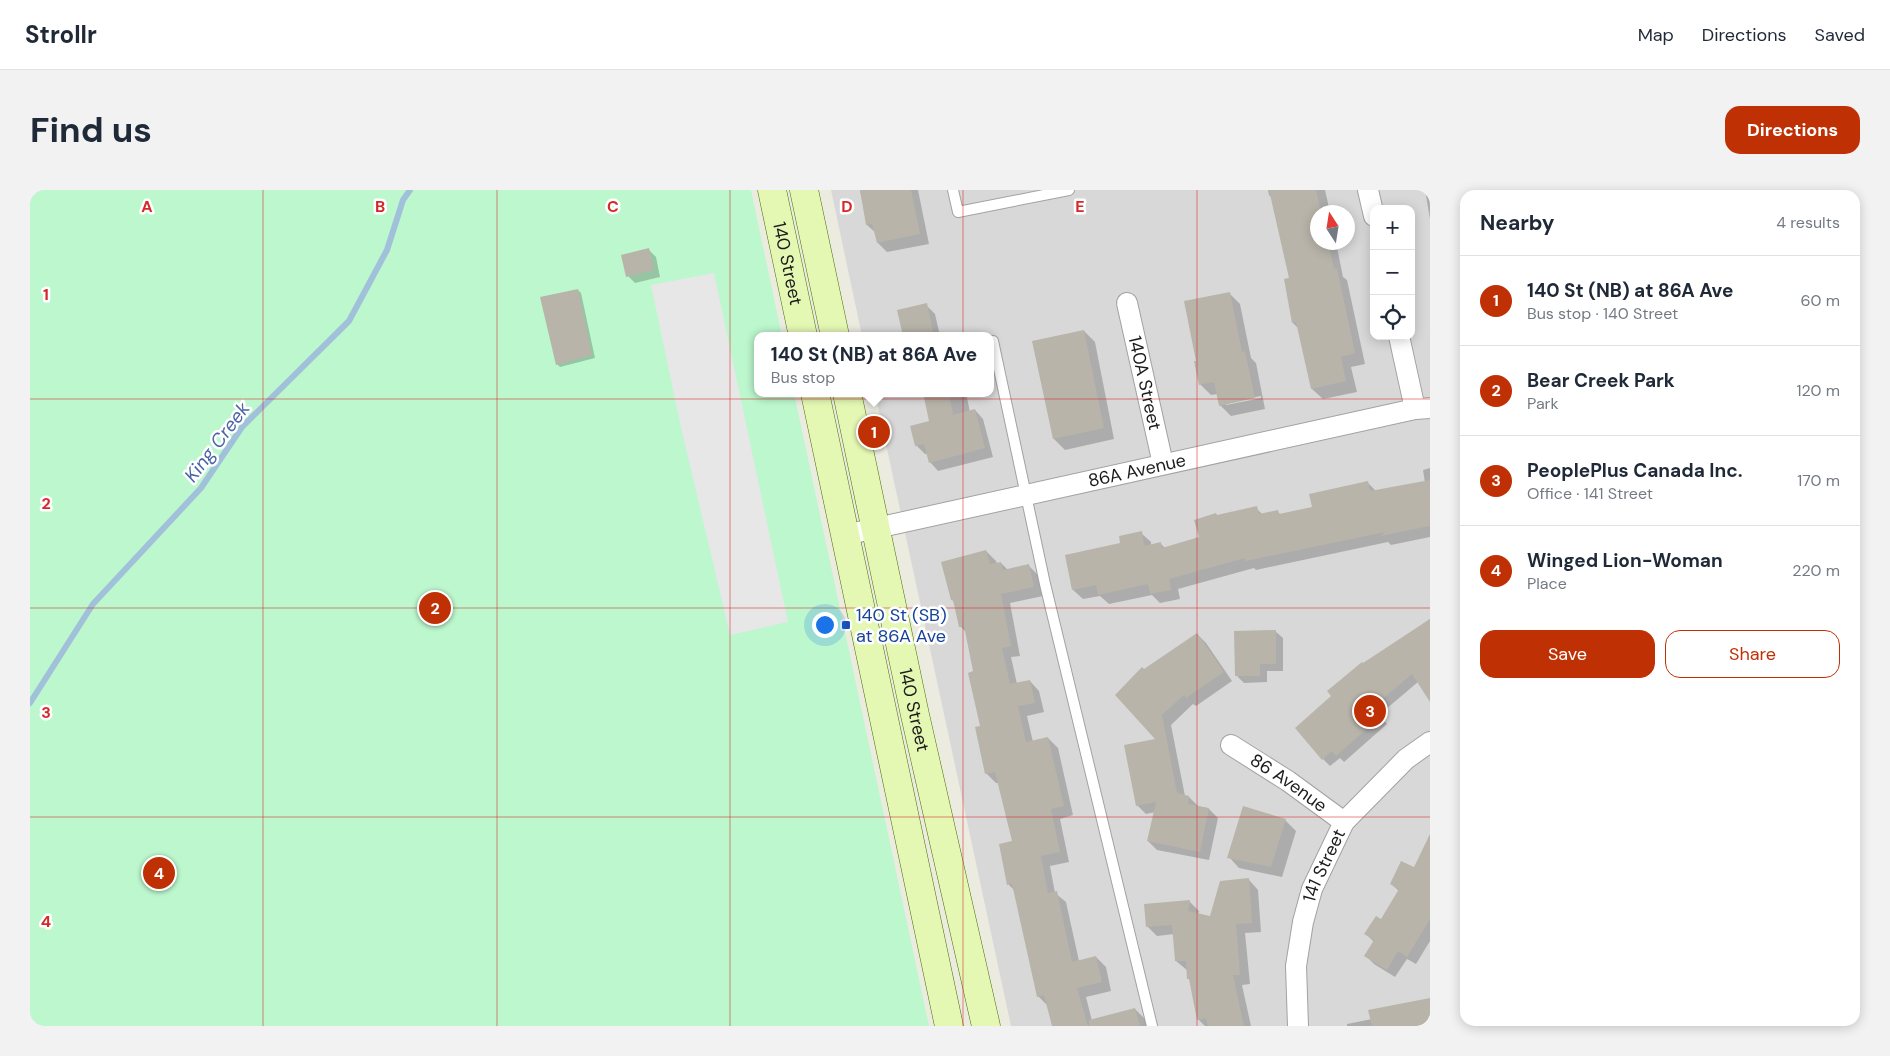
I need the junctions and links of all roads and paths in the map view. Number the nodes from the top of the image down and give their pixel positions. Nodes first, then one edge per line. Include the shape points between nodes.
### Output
1 (772, 190) edge
2 (804, 190) edge
3 (953, 190) edge
4 (1069, 190) edge
5 (1368, 190) edge
6 (1371, 205) edge
7 (1127, 303) dead end
8 (801, 332) edge
9 (834, 332) edge
10 (1400, 340) edge
11 (994, 346) edge
12 (816, 397) edge
13 (848, 397) edge
14 (1422, 408) edge
15 (1163, 464) junction
16 (1025, 495) junction
17 (875, 528) junction
18 (845, 535) junction
19 (1430, 742) edge
20 (1231, 745) dead end
21 (1344, 822) junction
22 (949, 1026) edge
23 (986, 1026) edge
24 (1152, 1026) edge
25 (1298, 1026) edge

1 - 8 main road, 140 Street
2 - 9 main road, 140 Street
3 - 4 lane via 958,212
5 - 6 street
7 - 15 street, 140A Street
10 - 14 street
11 - 16 lane
12 - 18 main road, 140 Street
13 - 17 main road, 140 Street
14 - 15 street, 86A Avenue
15 - 16 street, 86A Avenue
16 - 17 street, 86A Avenue
16 - 24 lane
17 - 18 street, 86A Avenue
17 - 23 main road, 140 Street
18 - 22 main road, 140 Street
19 - 21 street, 141 Street via 1406,759
20 - 21 street, 86 Avenue
21 - 25 street, 141 Street via 1312,889 1303,922 1296,966

